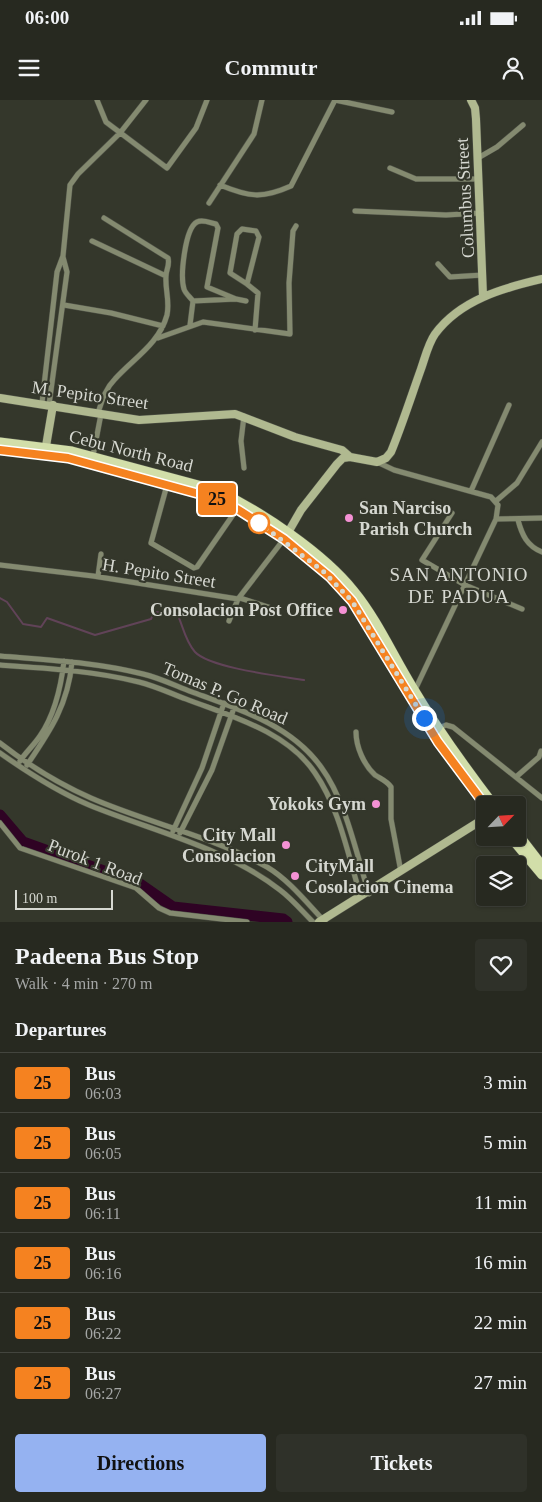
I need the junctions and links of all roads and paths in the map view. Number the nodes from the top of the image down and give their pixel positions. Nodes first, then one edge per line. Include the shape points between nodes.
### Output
1 (97, 100) edge
2 (146, 100) edge
3 (207, 100) edge
4 (262, 100) edge
5 (335, 100) edge
6 (471, 100) edge
7 (392, 112) dead end
8 (523, 125) dead end
9 (120, 133) junction
10 (478, 158) junction
11 (390, 168) dead end
12 (479, 179) junction
13 (220, 185) junction
14 (209, 203) dead end
15 (355, 211) dead end
16 (481, 213) junction
17 (104, 218) dead end
18 (296, 226) dead end
19 (92, 241) dead end
20 (63, 256) junction
21 (438, 264) dead end
22 (483, 275) junction
23 (166, 276) junction
24 (56, 279) junction
25 (542, 279) edge
26 (66, 280) junction
27 (248, 284) junction
28 (483, 296) junction
29 (236, 299) junction
30 (193, 301) junction
31 (246, 301) dead end
32 (64, 304) junction
33 (190, 325) junction
34 (162, 326) junction
35 (255, 330) junction
36 (158, 338) junction
37 (0, 398) edge
38 (48, 405) junction
39 (509, 405) dead end
40 (100, 414) junction
41 (244, 416) junction
42 (0, 442) edge
43 (542, 442) edge
44 (0, 450) edge
45 (45, 450) junction
46 (93, 456) junction
47 (350, 456) junction
48 (376, 462) junction
49 (244, 468) dead end
50 (173, 483) junction
51 (471, 491) junction
52 (496, 501) junction
53 (237, 509) junction
54 (452, 513) dead end
55 (496, 518) junction
56 (542, 518) edge
57 (518, 520) junction
58 (286, 536) junction
59 (542, 552) edge
60 (101, 554) dead end
61 (0, 565) edge
62 (98, 576) junction
63 (465, 585) junction
64 (239, 598) junction
65 (271, 608) dead end
66 (522, 609) dead end
67 (229, 620) dead end
68 (0, 656) edge
69 (64, 661) junction
70 (72, 662) junction
71 (0, 664) edge
72 (63, 670) junction
73 (71, 671) junction
74 (413, 694) junction
75 (224, 703) junction
76 (234, 708) junction
77 (221, 712) junction
78 (231, 716) junction
79 (438, 728) junction
80 (356, 732) dead end
81 (0, 743) edge
82 (541, 751) edge
83 (0, 753) edge
84 (21, 759) junction
85 (28, 763) junction
86 (17, 765) junction
87 (24, 770) junction
88 (516, 777) junction
89 (478, 796) edge
90 (487, 796) edge
91 (542, 798) edge
92 (0, 823) edge
93 (476, 824) edge
94 (174, 828) junction
95 (476, 828) edge
96 (181, 831) junction
97 (172, 836) junction
98 (178, 838) junction
99 (526, 844) edge
100 (517, 846) edge
101 (542, 865) edge
102 (401, 871) junction
103 (542, 875) edge
104 (365, 894) junction
105 (323, 921) edge
106 (247, 922) edge
107 (313, 922) edge

1 - 9 street via 106,122
2 - 9 street
3 - 9 street via 196,128 167,168
4 - 13 street via 254,134
5 - 7 street
5 - 13 street via 291,186 260,196 242,194
6 - 10 street, Columbus Street via 475,108
8 - 10 street
9 - 20 street via 70,186
10 - 12 street, Columbus Street
11 - 12 street via 416,180
12 - 16 street, Columbus Street
13 - 14 street
15 - 16 street via 446,215
16 - 22 street, Columbus Street
17 - 23 street via 168,258
18 - 35 street via 289,282 290,334
19 - 23 street
20 - 24 street
20 - 26 street
21 - 22 street via 452,277
22 - 28 street, Columbus Street
23 - 34 street via 169,294
24 - 26 street
24 - 38 street
25 - 28 street
26 - 32 street
27 - 27 street via 230,273 237,234 242,229 256,231 259,237
27 - 35 street via 258,293
28 - 48 street via 460,311 435,335 390,452 386,458
29 - 30 street
29 - 30 street via 207,287 218,228 216,224 202,220 194,224 184,255 184,290
29 - 31 street
30 - 33 street
32 - 34 street
32 - 38 street
33 - 35 street via 212,323
33 - 36 street
34 - 36 street
36 - 40 street via 113,380 103,396
37 - 38 street, M. Pepito Street
38 - 40 street, M. Pepito Street
38 - 45 street
39 - 51 street
40 - 41 street, M. Pepito Street via 139,420 216,413
40 - 46 street
41 - 47 street, M. Pepito Street via 295,437 342,450
41 - 49 street via 241,441
42 - 45 main road, Cebu North Road
43 - 52 street via 517,483
44 - 45 main road, Cebu North Road
45 - 46 main road, Cebu North Road
45 - 50 main road, Cebu North Road
46 - 50 main road, Cebu North Road
47 - 48 street, M. Pepito Street
47 - 58 street via 337,464 301,510
48 - 51 street, M. Pepito Street
50 - 53 main road, Cebu North Road
50 - 53 street via 151,543 194,568
50 - 58 main road, Cebu North Road via 217,490 239,500
51 - 52 street, M. Pepito Street
52 - 55 street
53 - 58 main road, Cebu North Road
54 - 63 street via 422,560
55 - 57 street
55 - 63 street
56 - 57 street
57 - 59 street via 531,547
58 - 64 street
58 - 74 main road, Cebu North Road via 352,601
60 - 62 street
61 - 62 street, H. Pepito Street
62 - 64 street, H. Pepito Street
63 - 66 street
63 - 74 street
64 - 65 street, H. Pepito Street
64 - 67 street
68 - 69 street, Tomas P. Go Road
69 - 70 street, Tomas P. Go Road
69 - 72 street
70 - 73 street
70 - 75 street, Tomas P. Go Road via 143,674
71 - 72 street, Tomas P. Go Road
72 - 73 street, Tomas P. Go Road
72 - 84 street via 58,698 50,716
73 - 77 street, Tomas P. Go Road via 141,682
73 - 85 street via 65,700 57,718
74 - 79 main road, Cebu North Road
74 - 89 main road, Cebu North Road via 438,742
75 - 76 street, Tomas P. Go Road
75 - 77 street
76 - 78 street
76 - 104 street, Tomas P. Go Road via 280,728 300,743 321,766 338,794
77 - 78 street, Tomas P. Go Road
77 - 94 street via 202,768
78 - 96 street via 212,770
78 - 104 street, Tomas P. Go Road via 276,737 295,750 315,771 330,798
79 - 88 street via 453,727
79 - 90 main road, Cebu North Road
80 - 102 street via 356,741 365,763 391,787 390,819
81 - 84 street
82 - 88 street via 539,757
83 - 86 street
84 - 85 street
84 - 86 street
85 - 87 street
85 - 94 street via 90,798
86 - 87 street
87 - 97 street via 87,804
88 - 91 street
92 - 106 street, Purok 1 Road via 20,848 136,888 170,913
93 - 102 street
94 - 96 street
94 - 97 street
95 - 102 street
96 - 98 street
96 - 105 street via 268,868 287,882
97 - 98 street
98 - 107 street via 263,878 282,891
99 - 101 main road
100 - 103 main road
102 - 104 street
104 - 105 street

